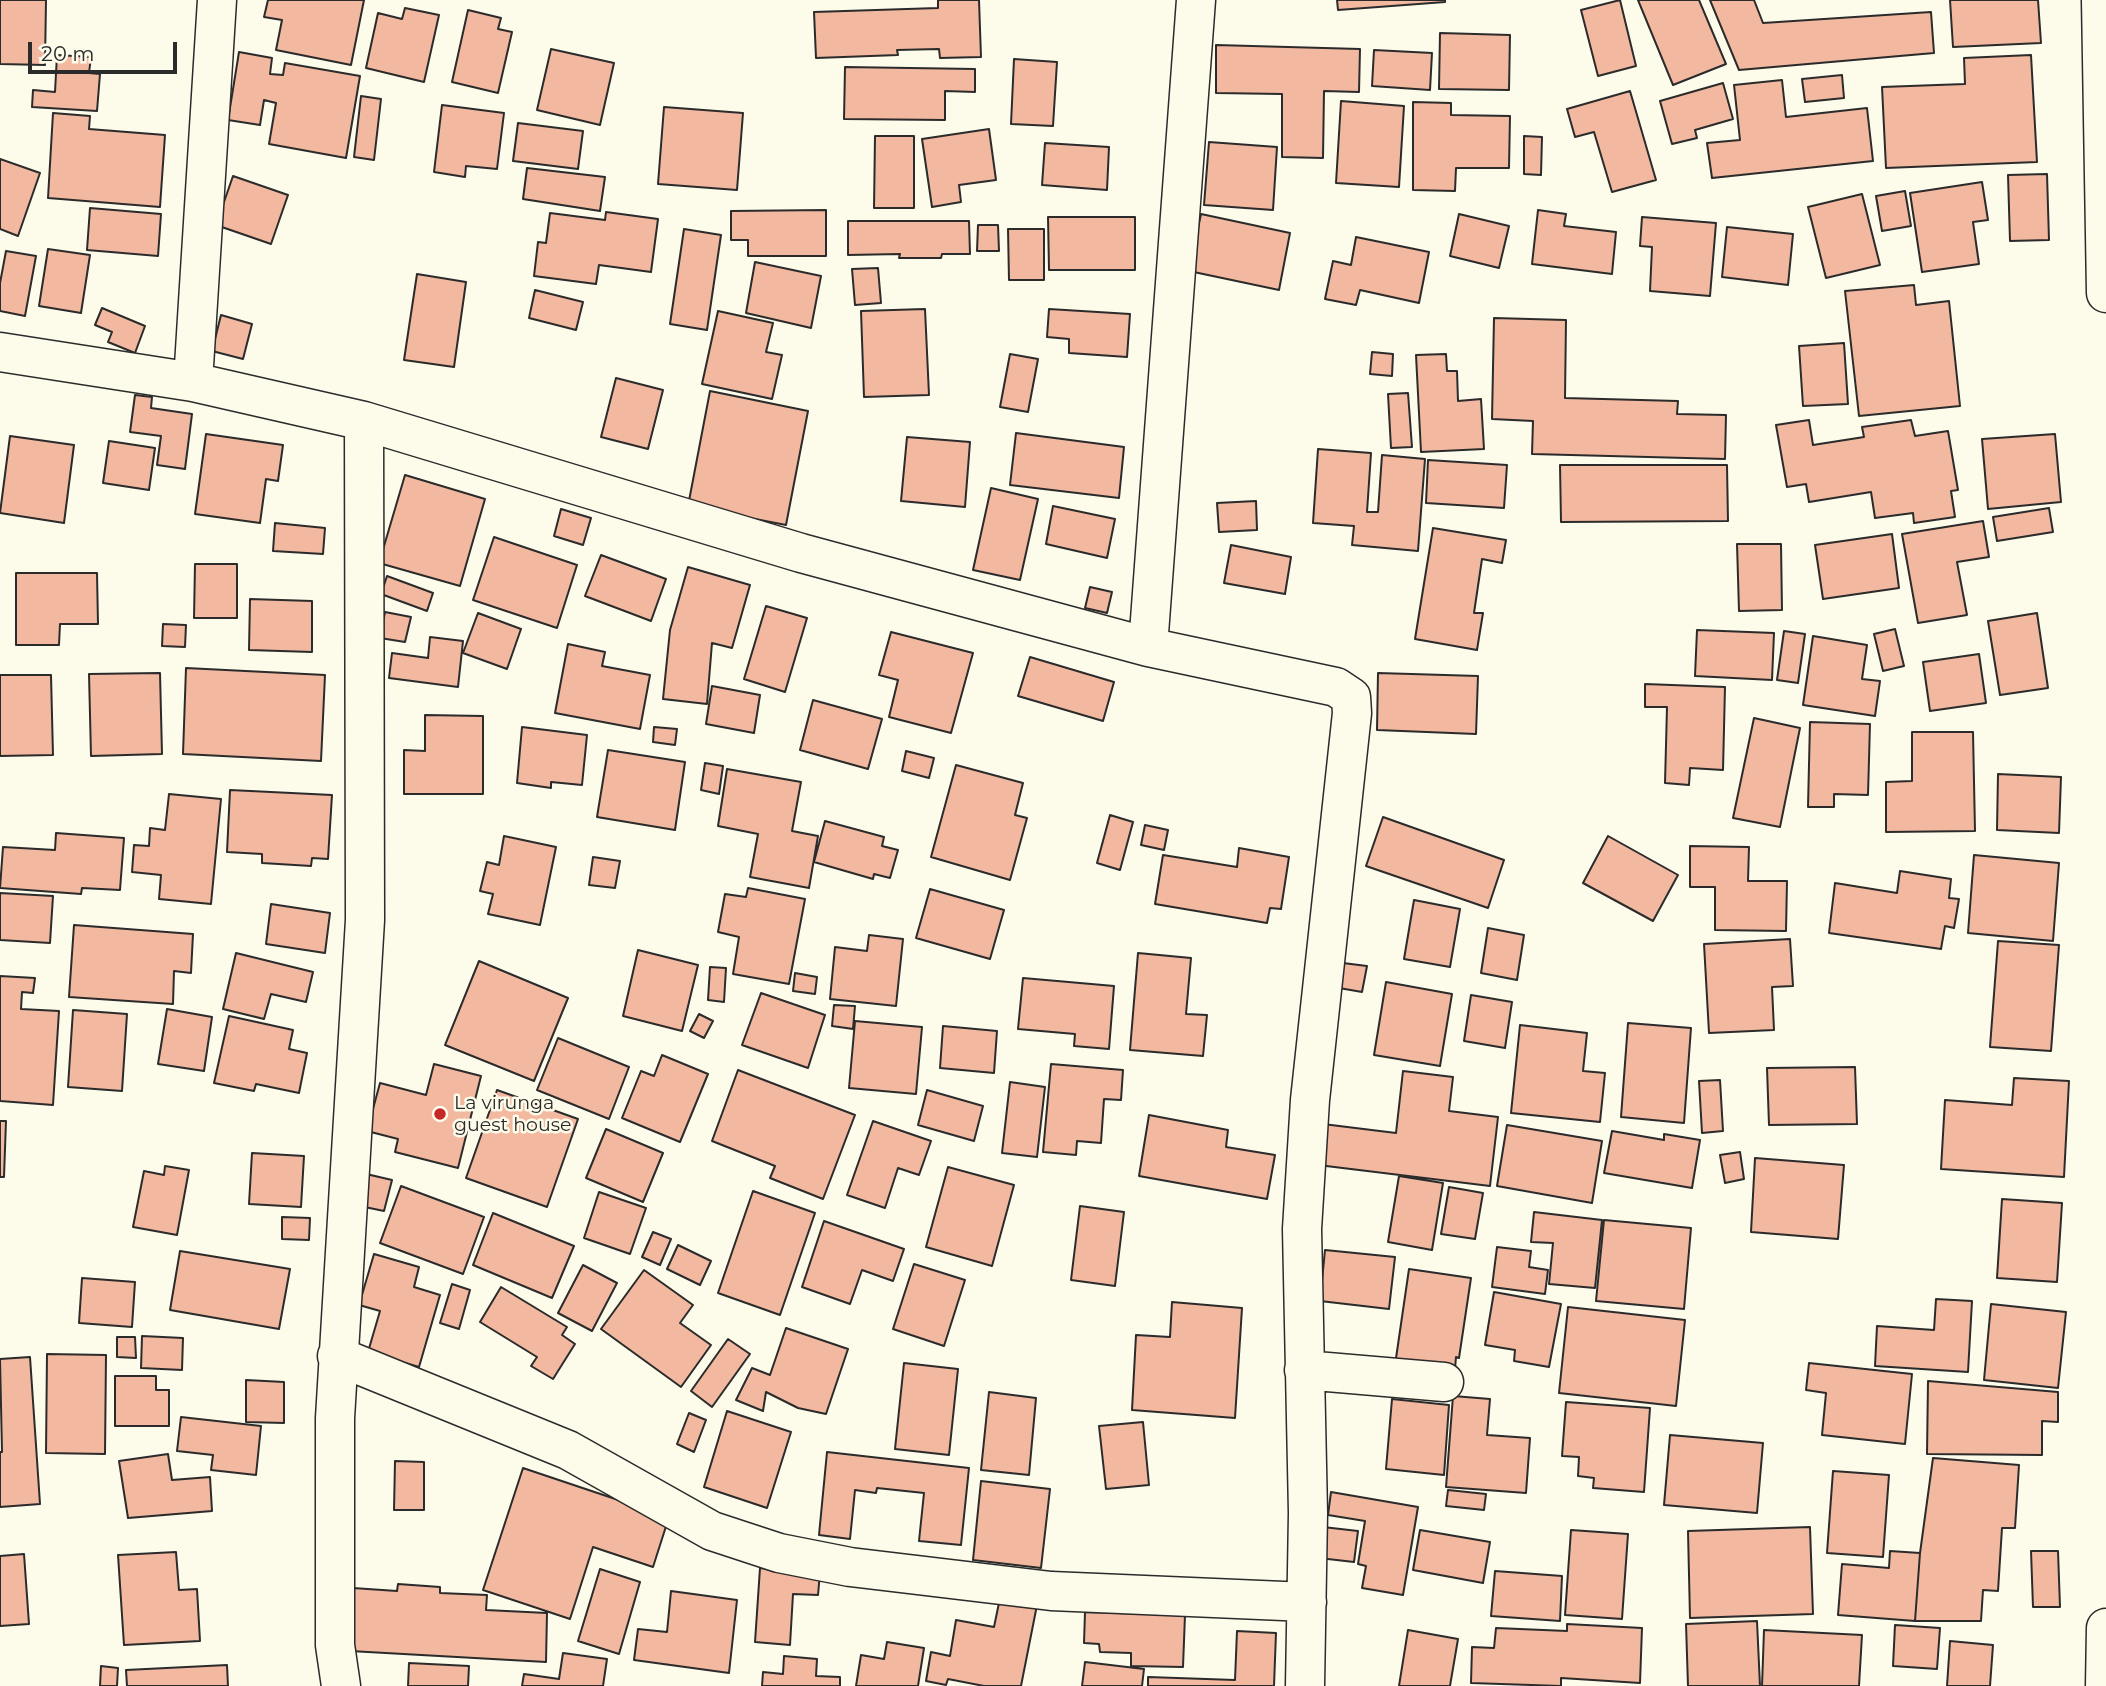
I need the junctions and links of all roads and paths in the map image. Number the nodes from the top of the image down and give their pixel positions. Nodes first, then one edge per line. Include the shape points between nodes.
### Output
1 (217, 0) edge
2 (1196, 0) edge
3 (2101, 0) edge
4 (2106, 293) edge
5 (0, 352) edge
6 (193, 382) junction
7 (364, 421) junction
8 (1148, 647) junction
9 (337, 1356) junction
10 (1304, 1370) junction
11 (1444, 1382) dead end
12 (1307, 1602) junction
13 (2106, 1628) edge
14 (341, 1686) edge
15 (1305, 1686) edge
16 (2105, 1686) edge

1 - 6 street
2 - 8 street
3 - 4 street
5 - 6 street
6 - 7 street
7 - 8 street via 801,554
7 - 9 street via 365,920
8 - 10 street via 1336,687 1351,697 1310,1100 1301,1229
9 - 12 street via 568,1450 712,1531 779,1553 850,1567 1051,1591
9 - 14 street via 333,1523 335,1645
10 - 11 street
10 - 12 street
12 - 15 street
13 - 16 street

